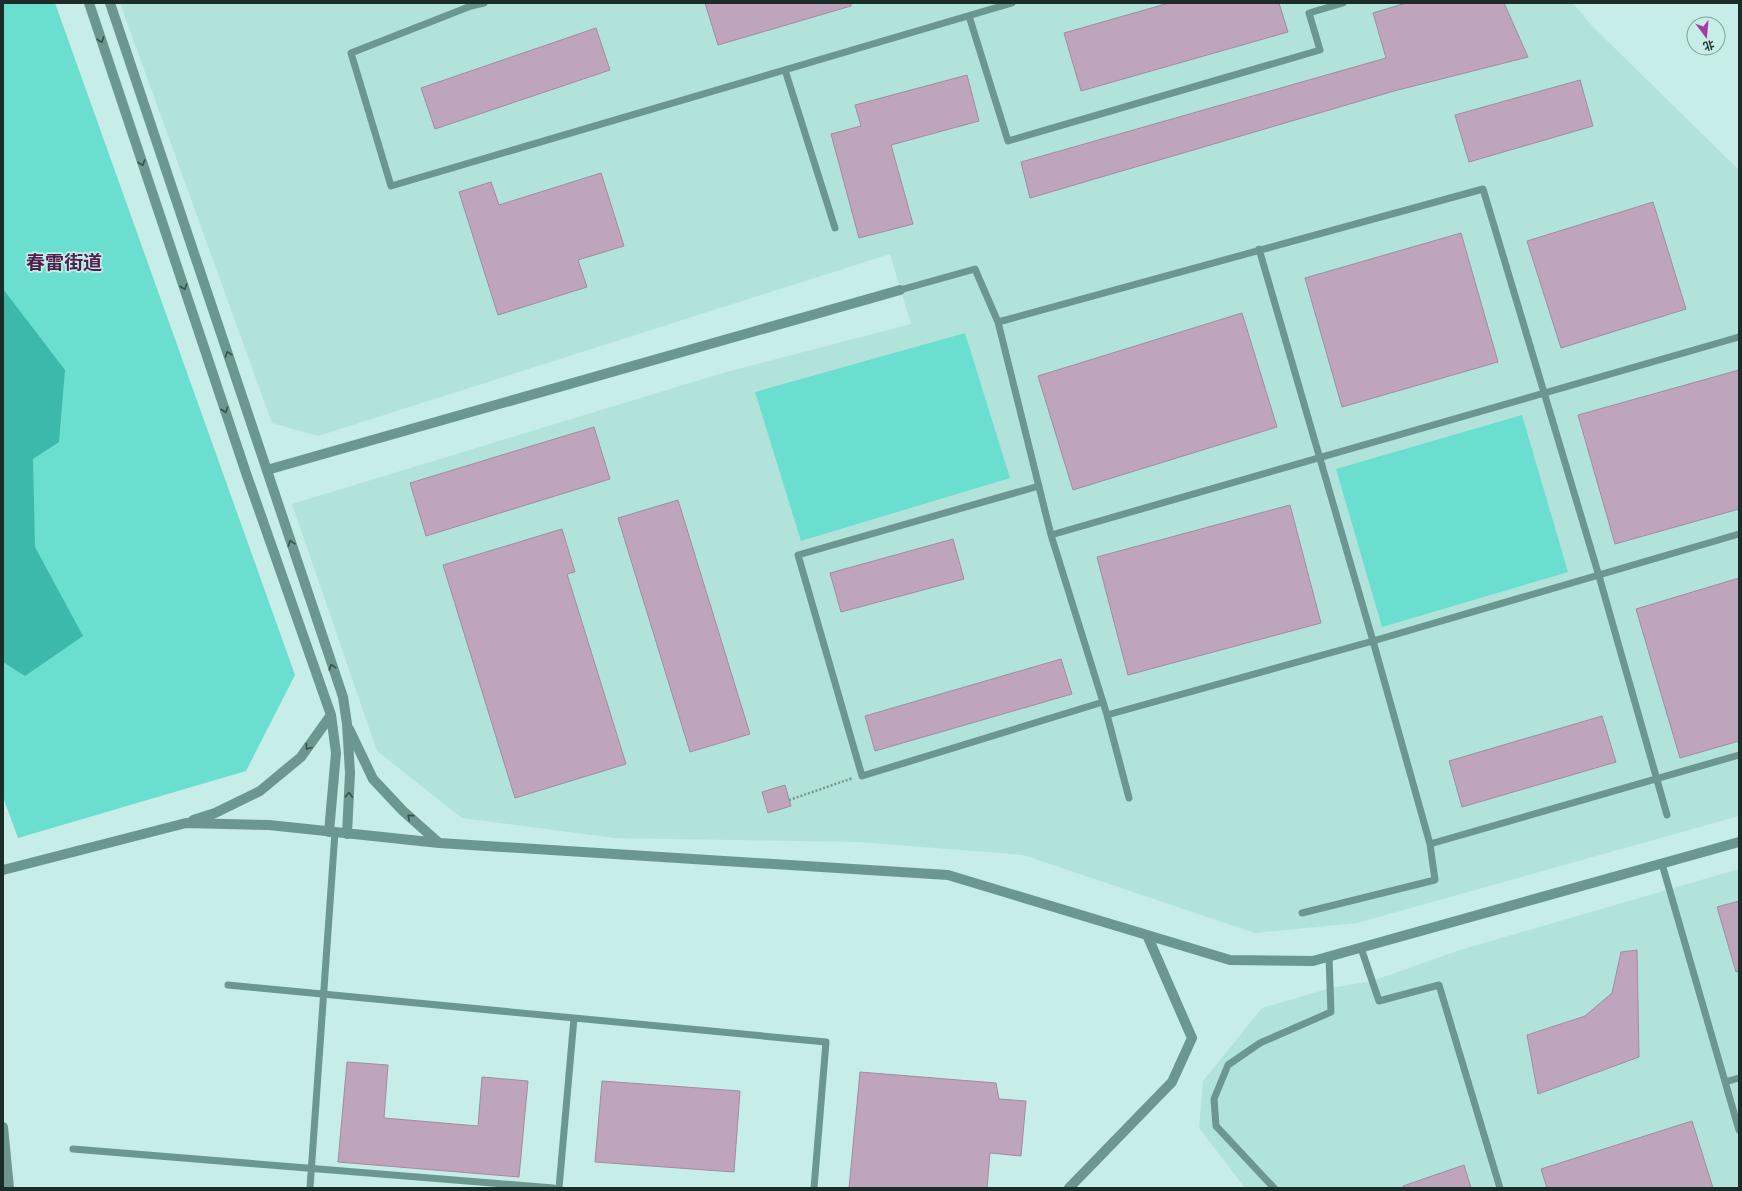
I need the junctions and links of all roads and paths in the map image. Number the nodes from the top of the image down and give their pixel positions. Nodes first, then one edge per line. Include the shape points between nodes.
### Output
1 (89, 3) edge
2 (110, 3) edge
3 (484, 3) edge
4 (1012, 3) edge
5 (1343, 3) edge
6 (969, 16) junction
7 (785, 70) junction
8 (835, 228) dead end
9 (1259, 249) junction
10 (900, 290) joint
11 (998, 322) junction
12 (1739, 337) edge
13 (1544, 392) junction
14 (1320, 458) junction
15 (267, 470) junction
16 (1039, 486) junction
17 (1739, 534) edge
18 (1051, 535) junction
19 (1599, 576) junction
20 (1373, 641) junction
21 (1103, 702) junction
22 (331, 715) junction
23 (1107, 716) junction
24 (347, 724) junction
25 (1739, 755) edge
26 (1656, 778) junction
27 (848, 780) dead end
28 (1129, 798) dead end
29 (789, 800) dead end
30 (1667, 815) dead end
31 (186, 823) junction
32 (332, 832) junction
33 (347, 834) junction
34 (1739, 842) edge
35 (439, 843) junction
36 (1430, 844) junction
37 (1662, 864) junction
38 (3, 870) edge
39 (1302, 912) dead end
40 (1147, 935) junction
41 (1361, 948) junction
42 (1328, 957) junction
43 (228, 985) dead end
44 (324, 994) junction
45 (574, 1018) junction
46 (1739, 1078) edge
47 (1725, 1082) junction
48 (3, 1127) edge
49 (1739, 1130) edge
50 (73, 1149) dead end
51 (311, 1169) junction
52 (9, 1188) edge
53 (310, 1188) edge
54 (553, 1188) edge
55 (559, 1188) edge
56 (814, 1188) edge
57 (1069, 1188) edge
58 (1274, 1188) edge
59 (1500, 1188) edge

1 -> 22 street via 246,473
15 -> 2 street
3 - 7 lane via 351,53 391,186
4 - 6 lane
5 - 6 lane via 1309,13 1320,50 1008,141
6 - 7 lane
7 - 8 lane
9 - 11 lane
9 - 13 lane via 1483,189
9 - 14 lane
10 - 11 lane via 975,269
10 - 15 street
11 - 16 lane
12 - 13 lane
13 - 14 lane
13 - 19 lane
14 - 18 lane
14 - 20 lane
24 -> 15 street via 343,697
16 - 18 lane
16 - 21 lane via 798,555 862,776
17 - 19 lane
18 - 21 lane
19 - 20 lane
19 - 26 lane
20 - 23 lane
20 - 36 lane
21 - 23 lane
22 -> 31 street via 301,757 260,791
22 - 32 street via 336,753
23 - 28 lane
33 -> 24 street via 350,773
35 -> 24 street via 403,811 373,779
25 - 26 lane
26 - 30 lane
26 - 36 lane
27 - 29 path
31 - 32 street via 269,824
31 - 38 street
32 - 33 street
32 - 44 lane
33 - 35 street
34 - 37 street
35 - 40 street via 948,875
36 - 39 lane via 1435,880
37 - 41 street
37 - 47 lane
40 - 42 street via 1230,960 1313,962
40 - 57 street via 1192,1038 1172,1082
41 - 42 street
41 - 59 lane via 1379,1001 1439,985
42 - 58 lane via 1332,1012 1260,1042 1228,1065 1214,1099 1216,1126
43 - 44 lane
44 - 45 lane
44 - 51 lane
45 - 55 lane
45 - 56 lane via 826,1042
46 - 47 lane
47 - 49 lane
48 - 52 street
50 - 51 lane
51 - 53 lane
51 - 54 lane

